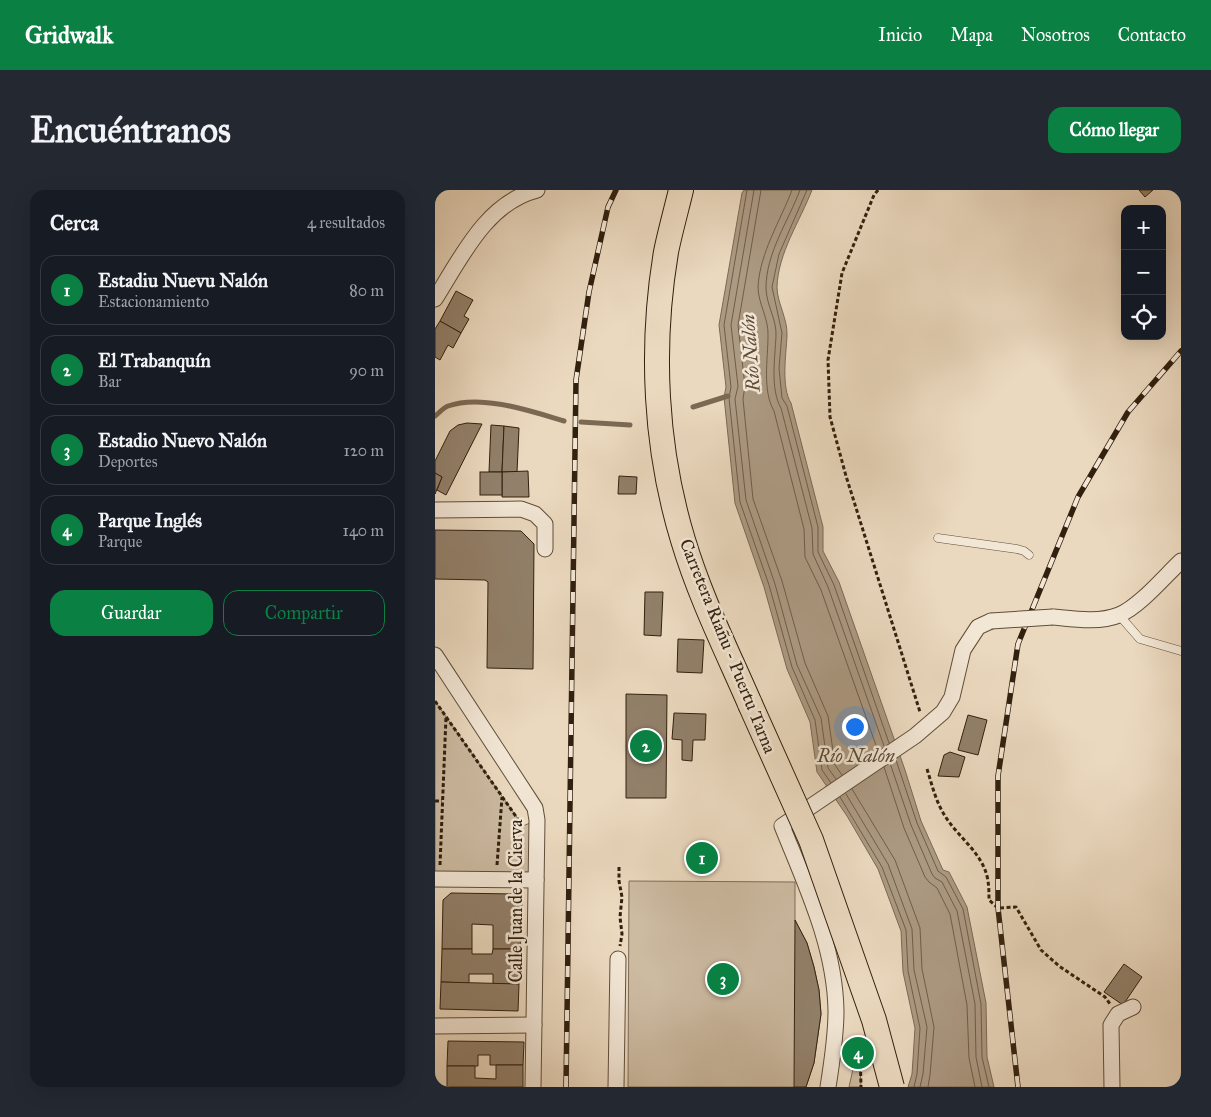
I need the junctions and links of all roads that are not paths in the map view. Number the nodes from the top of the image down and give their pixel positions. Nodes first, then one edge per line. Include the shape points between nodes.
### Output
1 (537, 190) edge
2 (681, 190) edge
3 (435, 299) edge
4 (435, 510) edge
5 (938, 538) dead end
6 (545, 549) dead end
7 (1029, 555) dead end
8 (1181, 561) edge
9 (1119, 615) junction
10 (1181, 651) edge
11 (435, 655) edge
12 (437, 879) edge
13 (536, 880) junction
14 (618, 959) road end
15 (1133, 1006) dead end
16 (534, 1025) junction
17 (435, 1026) edge
18 (533, 1087) edge
19 (616, 1087) edge
20 (828, 1087) edge
21 (891, 1087) edge
22 (1112, 1087) edge

1 - 3 street via 514,199 479,229
2 - 21 main road, Carretera Riañu - Puertu Tarna, bridge via 666,252 656,361 660,424 669,484 683,541 712,617 811,840 874,1020
4 - 6 street via 521,509 535,514 545,524
5 - 7 lane via 1017,549
8 - 9 street via 1138,602
9 - 10 lane via 1140,639
9 - 20 street, bridge via 1096,619 1053,617 991,621 978,627 963,650 952,697 943,712 919,733 782,826 818,916 833,974 836,1011
11 - 13 street, Calle Juan de la Cierva via 535,808
12 - 13 street
13 - 16 street, Calle Juan de la Cierva
14 - 19 street
15 - 22 street via 1118,1014 1111,1025
16 - 17 street
16 - 18 street, Calle Juan de la Cierva

